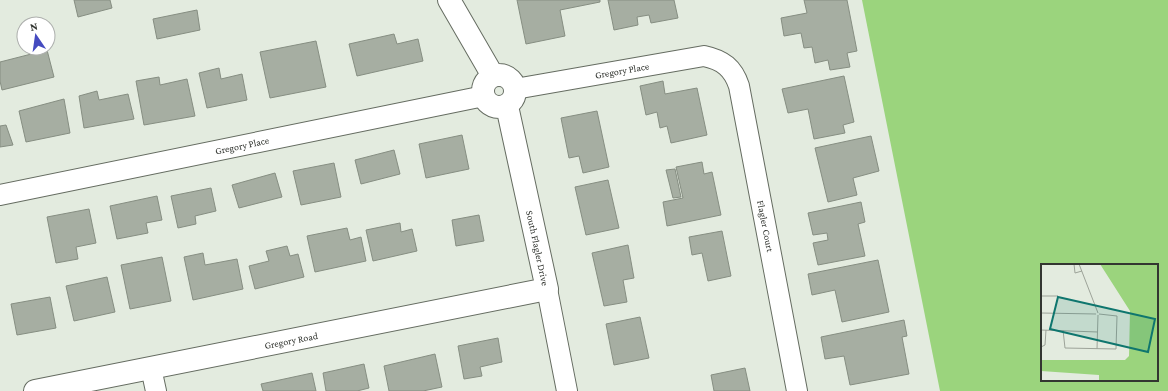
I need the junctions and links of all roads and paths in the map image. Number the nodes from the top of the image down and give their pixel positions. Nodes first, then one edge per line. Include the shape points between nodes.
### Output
1 (449, 0) edge
2 (727, 65) joint
3 (493, 76) junction
4 (484, 96) junction
5 (511, 97) junction
6 (0, 195) edge
7 (547, 290) junction
8 (151, 368) junction
9 (35, 391) edge
10 (156, 391) edge
11 (567, 391) edge
12 (797, 391) edge

1 - 3 street
2 - 5 street, Gregory Place via 704,56
2 - 12 street, Flagler Court via 740,86
3 - 4 street via 486,83
3 - 5 street via 507,77 511,80
4 - 5 street via 493,106 502,107
4 - 6 street, Gregory Place
5 - 7 street, South Flagler Drive
7 - 8 street, Gregory Road
7 - 11 street, South Flagler Drive
8 - 9 street, Gregory Road
8 - 10 street

